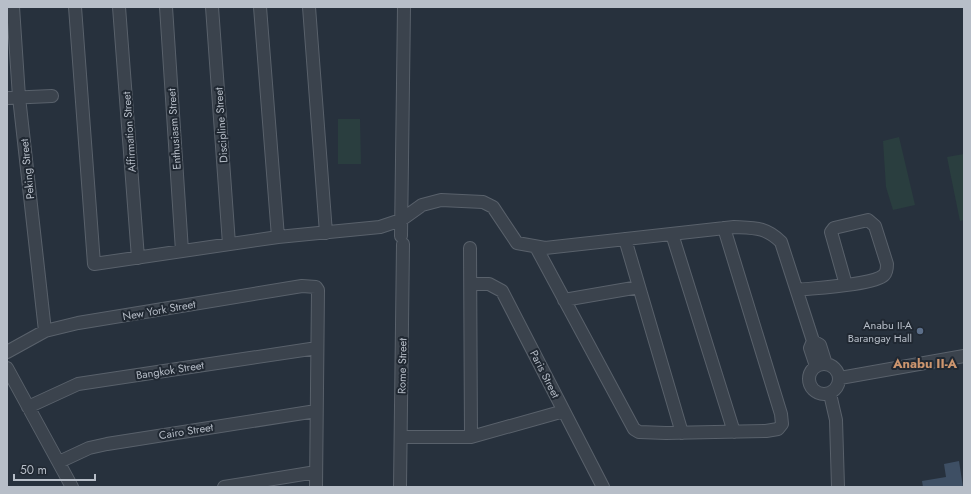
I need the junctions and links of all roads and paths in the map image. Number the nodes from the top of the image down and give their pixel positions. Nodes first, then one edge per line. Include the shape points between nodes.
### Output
1 (13, 7) edge
2 (75, 7) edge
3 (119, 7) edge
4 (166, 7) edge
5 (212, 7) edge
6 (260, 7) edge
7 (309, 7) edge
8 (404, 7) edge
9 (52, 96) dead end
10 (19, 97) junction
11 (7, 98) edge
12 (401, 220) junction
13 (724, 228) junction
14 (326, 233) junction
15 (672, 234) junction
16 (278, 237) junction
17 (624, 239) junction
18 (229, 244) junction
19 (536, 247) junction
20 (470, 248) dead end
21 (182, 251) junction
22 (138, 258) junction
23 (471, 284) junction
24 (846, 285) junction
25 (639, 287) junction
26 (797, 290) junction
27 (564, 300) junction
28 (45, 331) junction
29 (317, 348) junction
30 (7, 352) edge
31 (964, 356) edge
32 (821, 365) junction
33 (7, 368) edge
34 (840, 378) junction
35 (830, 394) junction
36 (28, 407) junction
37 (316, 411) junction
38 (564, 411) junction
39 (734, 432) junction
40 (682, 433) junction
41 (401, 437) junction
42 (471, 437) junction
43 (59, 462) junction
44 (316, 472) junction
45 (72, 487) edge
46 (224, 487) edge
47 (316, 487) edge
48 (400, 487) edge
49 (603, 487) edge
50 (838, 487) edge

1 - 10 street, Peking Street
2 - 22 street via 94,264
3 - 22 street, Affirmation Street
4 - 21 street, Enthusiasm Street
5 - 18 street, Discipline Street
6 - 16 street
7 - 14 street
8 - 12 street, Rome Street
9 - 10 street
10 - 11 street
10 - 28 street, Peking Street
12 - 14 street via 380,227
12 - 19 street via 422,205 441,200 483,202 493,208 517,244
12 - 41 street, Rome Street
13 - 15 street
13 - 26 street via 757,228 771,232 781,242
13 - 39 street via 782,424 778,429 766,431
14 - 16 street
15 - 17 street
15 - 39 street
16 - 18 street
17 - 19 street
17 - 25 street
18 - 21 street
19 - 27 street
20 - 23 street
21 - 22 street
23 - 38 street, Paris Street via 489,284 502,291
23 - 42 street
24 - 24 street via 877,279 885,275 887,270 875,226 868,220 834,228 831,232
24 - 26 street
25 - 27 street
25 - 40 street
26 - 32 street via 813,340 820,345
27 - 40 street via 634,429 639,432
28 - 29 street, New York Street via 302,286 316,287 318,290
28 - 30 street, New York Street
29 - 36 street, Bangkok Street via 78,384
29 - 37 street
31 - 34 street
32 - 34 street via 833,366
32 - 35 street via 809,376 811,387 819,394
33 - 36 street
34 - 35 street via 838,388
35 - 50 street via 836,420
36 - 43 street
37 - 43 street, Cairo Street via 107,444 89,448
37 - 44 street
38 - 42 street
38 - 49 street, Paris Street
39 - 40 street
41 - 42 street
41 - 48 street, Rome Street
43 - 45 street
44 - 46 street
44 - 47 street

